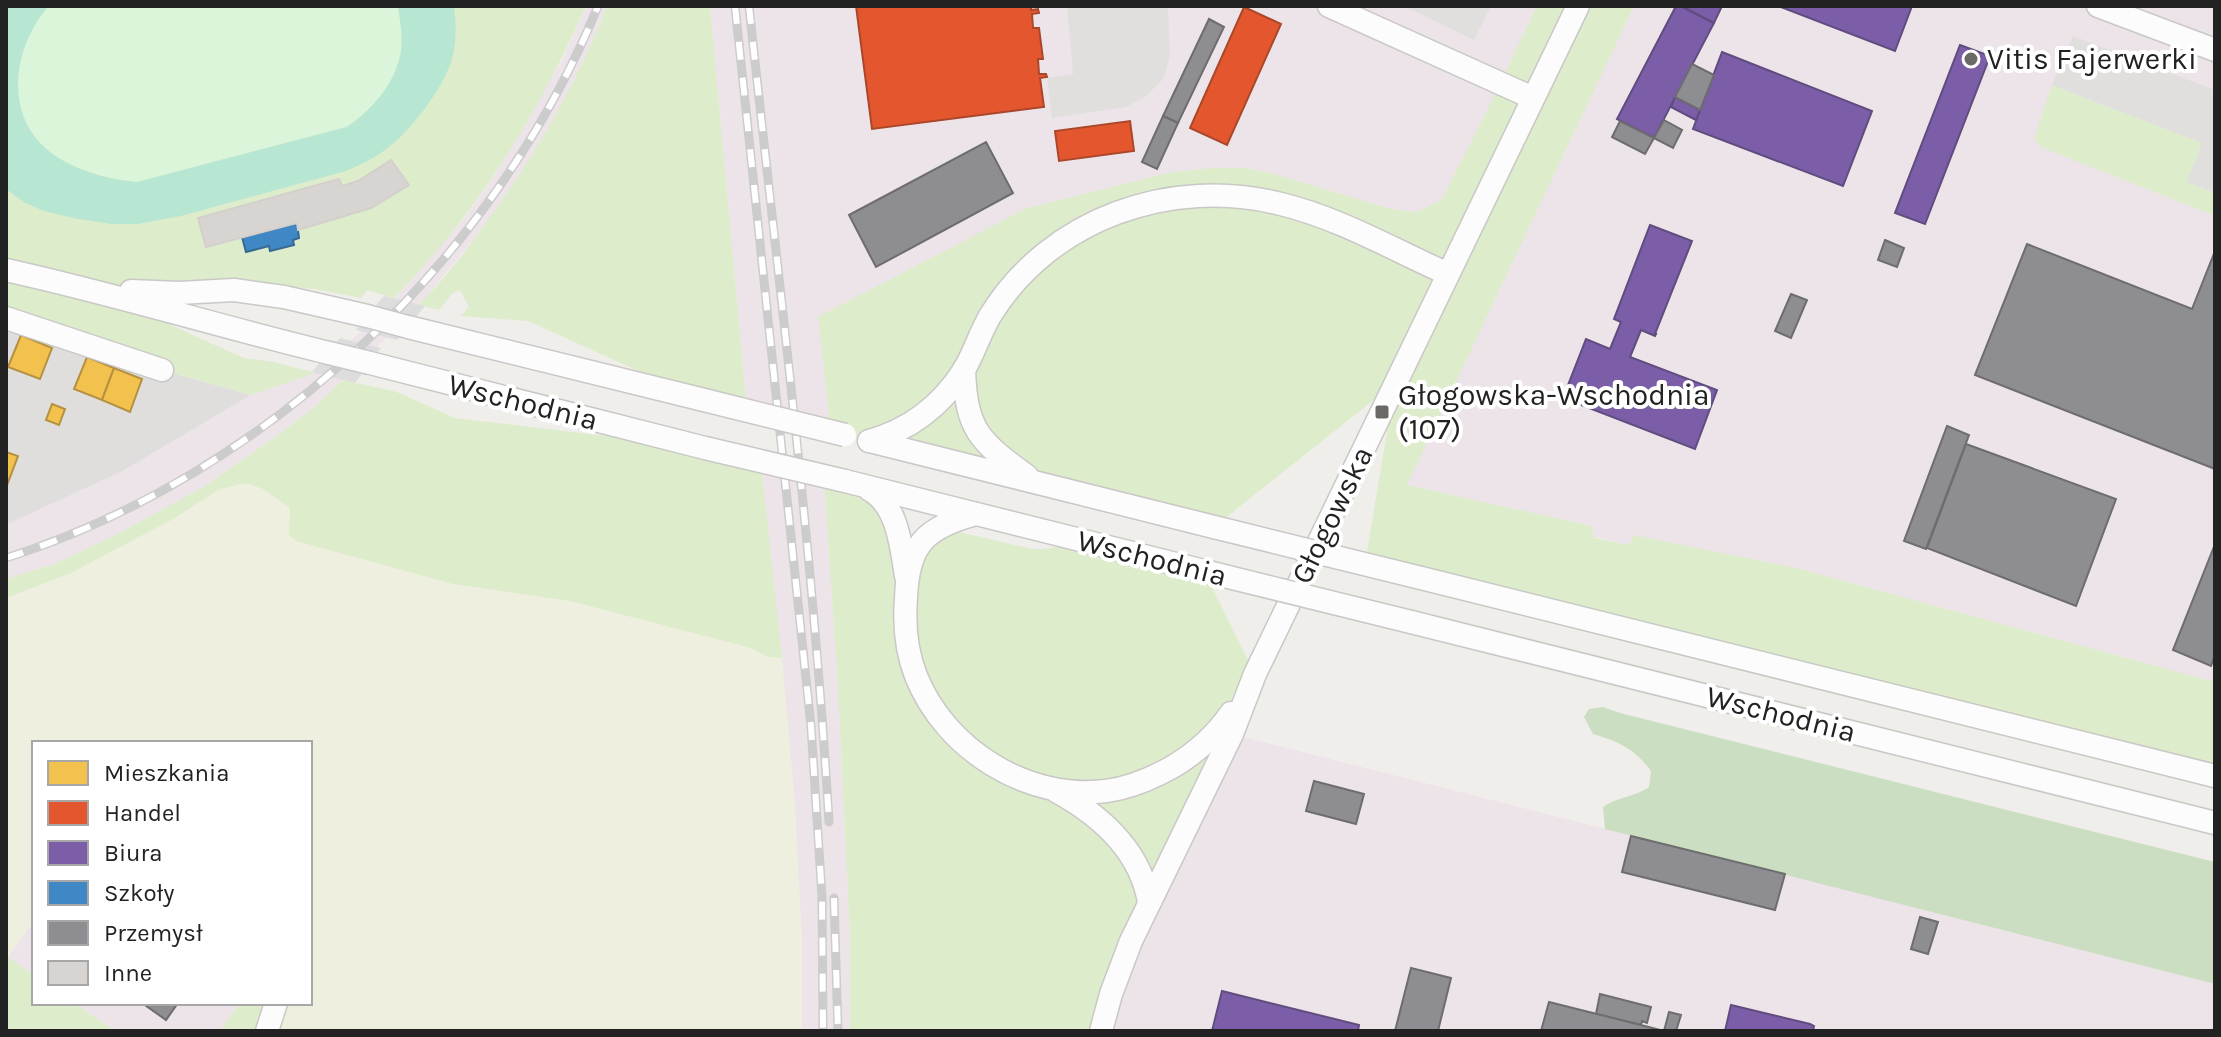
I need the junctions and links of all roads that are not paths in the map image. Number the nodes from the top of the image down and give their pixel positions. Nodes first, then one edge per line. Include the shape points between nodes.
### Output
1 (1329, 6) edge
2 (1578, 6) edge
3 (2098, 6) edge
4 (2215, 50) edge
5 (1533, 98) junction
6 (6, 270) edge
7 (1448, 274) junction
8 (90, 289) junction
9 (6, 318) edge
10 (964, 369) junction
11 (162, 370) dead end
12 (869, 441) junction
13 (853, 483) junction
14 (1038, 484) junction
15 (976, 514) junction
16 (907, 579) junction
17 (1255, 674) junction
18 (2215, 776) edge
19 (1050, 787) junction
20 (2215, 823) edge
21 (1149, 902) junction
22 (275, 1005) edge
23 (267, 1031) edge
24 (1101, 1031) edge

1 - 5 street
2 - 5 street, Głogowska
3 - 4 street
5 - 7 street, Głogowska
6 - 8 street, Wschodnia
7 - 10 street via 1282,204 1245,197 1176,197 1112,214 1069,236 1013,286
7 - 17 street, Głogowska
8 - 12 street, Wschodnia, bridge via 234,290 284,297
8 - 13 street, Wschodnia, bridge
9 - 11 street
10 - 12 street via 921,417
10 - 14 street via 965,398 976,430
12 - 14 street, Wschodnia
13 - 15 street, Wschodnia
13 - 16 street via 887,505
14 - 18 street, Wschodnia, bridge
15 - 16 street via 943,524 923,540
15 - 20 street, Wschodnia, bridge
16 - 19 street via 907,644 933,709 959,740 993,765
17 - 19 street via 1216,734 1164,772 1106,791
17 - 21 street, Głogowska via 1232,734
19 - 21 street via 1119,839 1143,876
21 - 24 street, Głogowska
22 - 23 street

